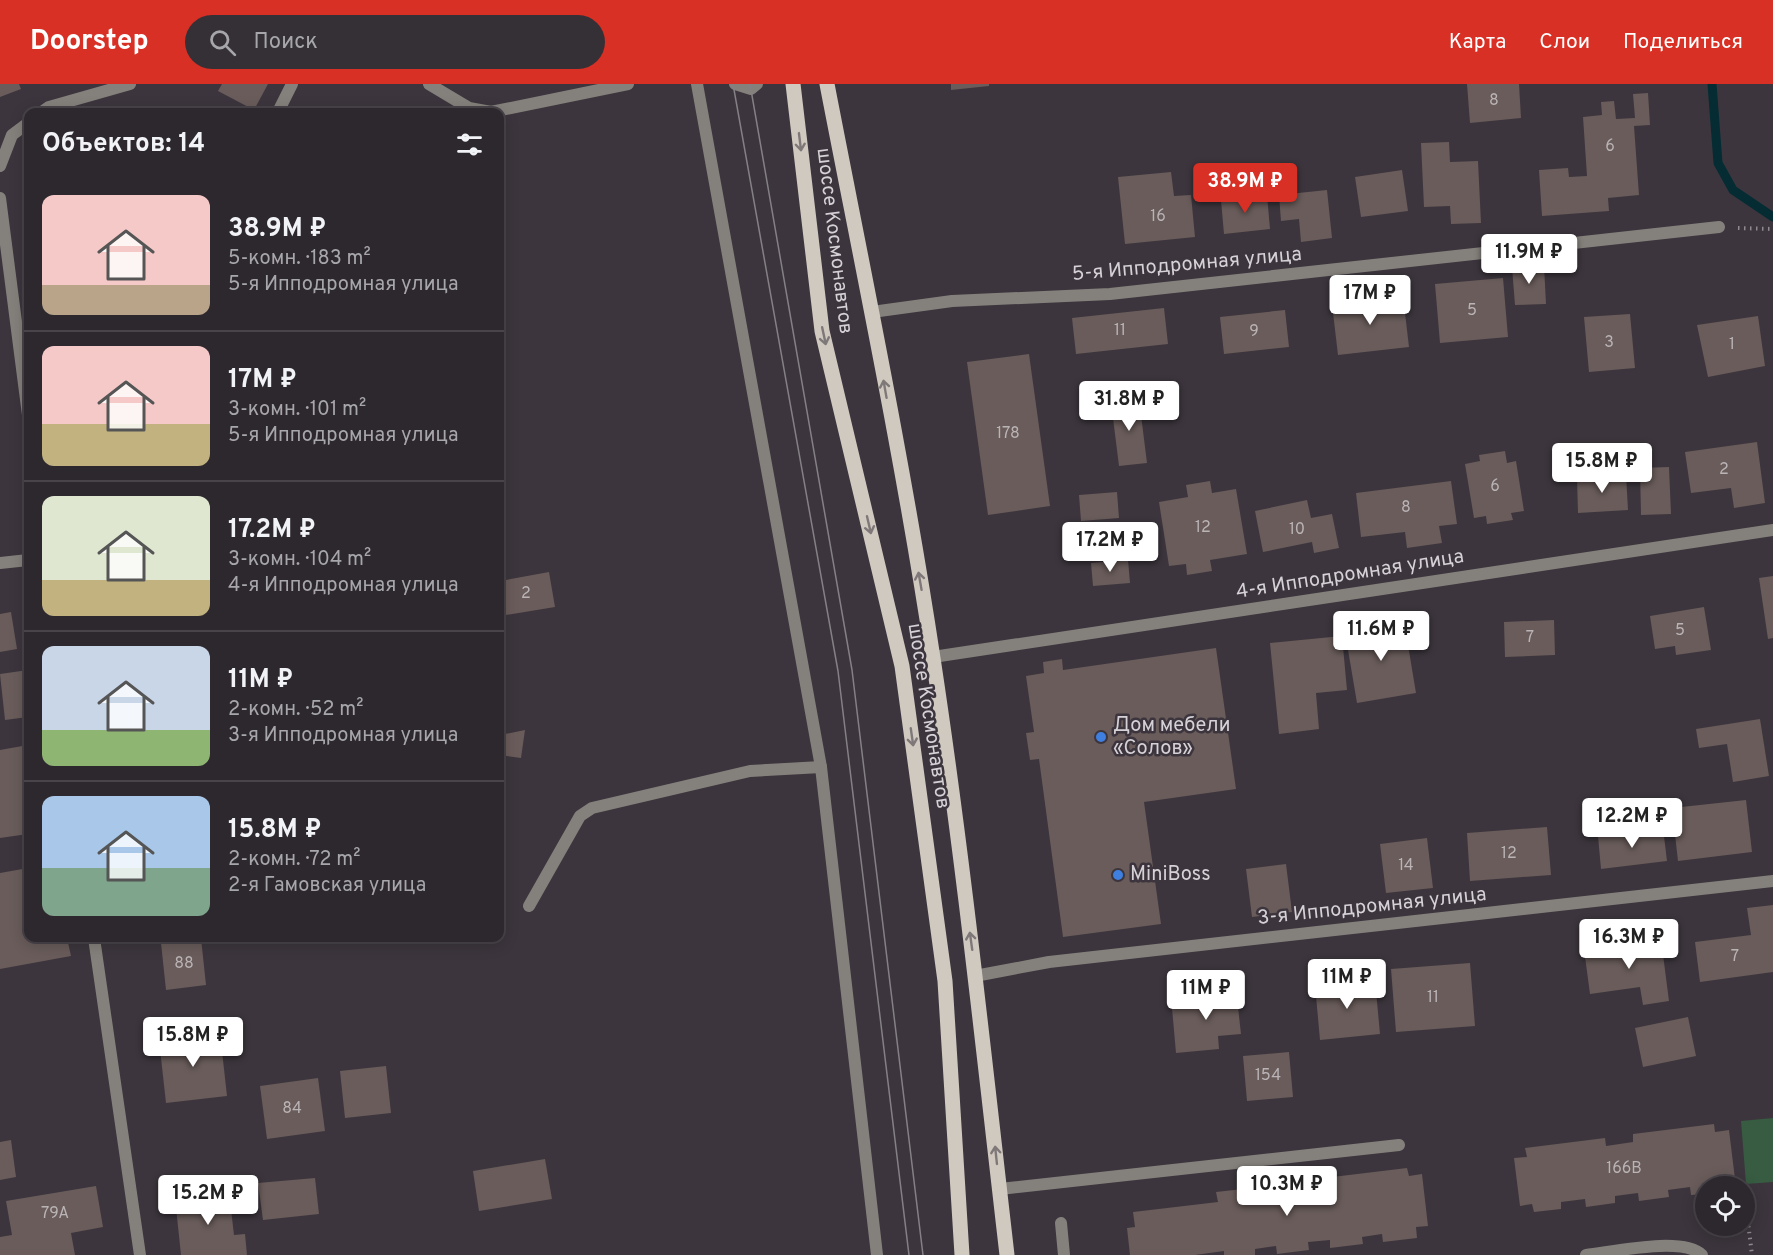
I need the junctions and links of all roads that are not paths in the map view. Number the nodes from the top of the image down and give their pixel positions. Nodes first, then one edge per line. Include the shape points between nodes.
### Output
1 (130, 84) edge
2 (292, 84) edge
3 (429, 84) edge
4 (628, 84) edge
5 (697, 84) edge
6 (735, 84) edge
7 (757, 84) edge
8 (793, 84) edge
9 (827, 84) edge
10 (48, 108) edge
11 (280, 108) edge
12 (469, 108) edge
13 (504, 109) edge
14 (24, 126) edge
15 (0, 166) edge
16 (0, 198) edge
17 (1719, 226) road end
18 (872, 312) junction
19 (24, 384) edge
20 (1773, 530) edge
21 (24, 560) edge
22 (0, 563) edge
23 (933, 657) junction
24 (821, 767) junction
25 (1773, 881) edge
26 (529, 906) dead end
27 (95, 942) edge
28 (975, 975) junction
29 (1399, 1145) dead end
30 (1000, 1189) junction
31 (1061, 1223) dead end
32 (140, 1255) edge
33 (877, 1255) edge
34 (962, 1255) edge
35 (1007, 1255) edge
36 (1064, 1255) edge
37 (1586, 1255) edge
38 (1702, 1255) edge

1 - 10 street
2 - 11 street
3 - 12 street
4 - 13 street
5 - 24 street
6 - 7 street via 751,90
8 -> 34 main road, шоссе Космонавтов via 822,331 902,666 945,981
9 - 18 main road, шоссе Космонавтов
14 - 15 street via 12,135
16 - 19 street
17 - 18 street, 5-я Ипподромная улица via 1110,294 952,301
23 -> 18 main road, шоссе Космонавтов
20 - 23 street, 4-я Ипподромная улица
21 - 22 street
28 -> 23 main road, шоссе Космонавтов
24 - 26 street via 750,771 592,808 580,816
24 - 33 street
25 - 28 street, 3-я Ипподромная улица via 1049,962
27 - 32 street
30 -> 28 main road, шоссе Космонавтов
29 - 30 street
30 - 35 main road, шоссе Космонавтов
31 - 36 street
37 - 38 street via 1677,1245 1694,1248

